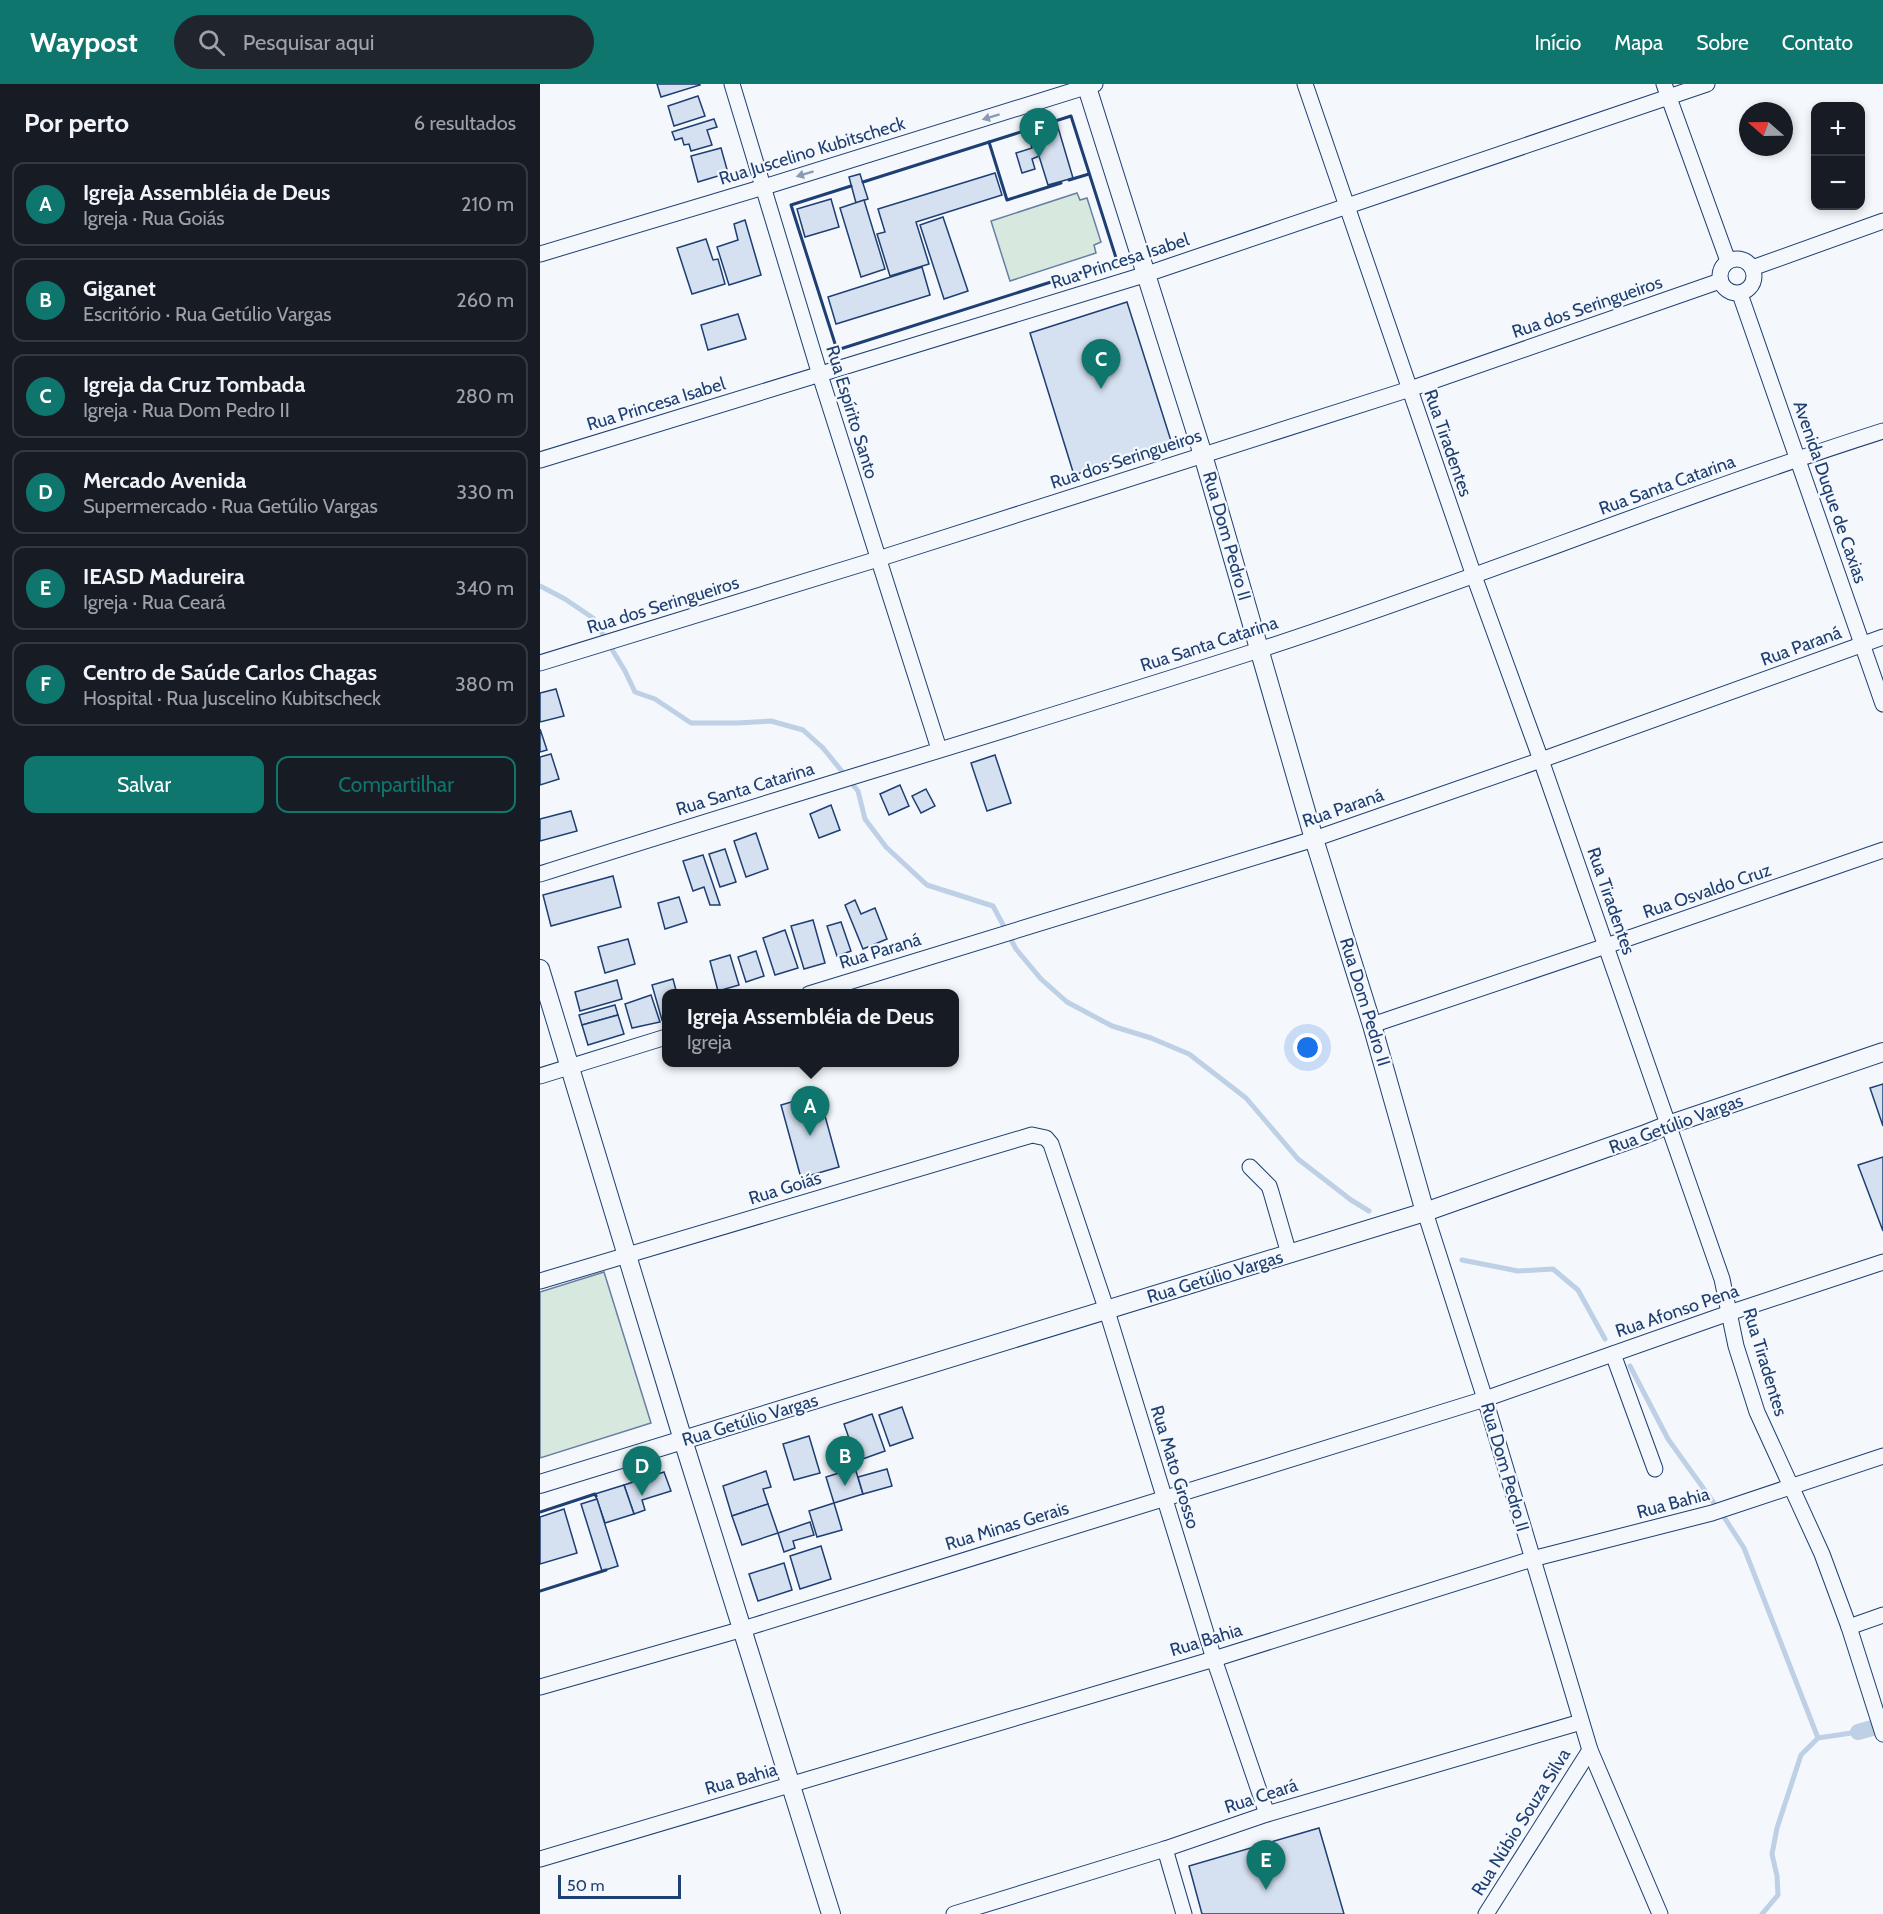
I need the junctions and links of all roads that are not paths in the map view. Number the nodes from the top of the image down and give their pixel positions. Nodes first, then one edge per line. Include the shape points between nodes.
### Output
1 (732, 84) edge
2 (1305, 84) edge
3 (1707, 84) edge
4 (1089, 85) edge
5 (1667, 91) edge
6 (764, 187) junction
7 (1346, 207) junction
8 (1883, 221) edge
9 (540, 254) edge
10 (1728, 261) junction
11 (1752, 268) junction
12 (1147, 274) junction
13 (1720, 281) junction
14 (1740, 294) junction
15 (820, 375) junction
16 (1410, 389) junction
17 (1883, 431) edge
18 (1203, 455) junction
19 (1798, 458) junction
20 (540, 460) edge
21 (878, 560) junction
22 (1474, 576) junction
23 (1883, 637) edge
24 (1862, 644) junction
25 (1261, 649) junction
26 (540, 663) edge
27 (1883, 704) edge
28 (939, 749) junction
29 (1542, 760) junction
30 (1314, 839) junction
31 (1883, 850) edge
32 (540, 874) edge
33 (1606, 946) junction
34 (540, 969) edge
35 (822, 989) edge
36 (1372, 1024) junction
37 (662, 1038) edge
38 (1883, 1052) edge
39 (570, 1067) junction
40 (540, 1076) edge
41 (1668, 1125) junction
42 (1042, 1136) joint
43 (1250, 1167) dead end
44 (1425, 1212) junction
45 (1289, 1254) junction
46 (628, 1255) junction
47 (1883, 1262) edge
48 (540, 1281) edge
49 (1107, 1311) junction
50 (1729, 1312) junction
51 (1613, 1354) junction
52 (1485, 1399) junction
53 (683, 1440) junction
54 (1883, 1456) edge
55 (1655, 1469) dead end
56 (540, 1484) edge
57 (1791, 1487) junction
58 (1165, 1498) junction
59 (1532, 1559) junction
60 (1883, 1615) edge
61 (1849, 1627) junction
62 (743, 1629) junction
63 (1214, 1659) junction
64 (540, 1687) edge
65 (1581, 1722) junction
66 (1882, 1731) edge
67 (1590, 1750) junction
68 (791, 1785) junction
69 (1267, 1814) junction
70 (1165, 1848) junction
71 (540, 1859) edge
72 (831, 1914) edge
73 (954, 1914) edge
74 (1184, 1914) edge
75 (1486, 1914) edge
76 (1660, 1914) edge

1 - 6 street, Rua Espírito Santo
2 - 7 street, Rua Tiradentes
3 - 5 street, Rua Princesa Isabel
4 -> 6 street, Rua Juscelino Kubitscheck
4 - 12 street, Rua Dom Pedro II
5 - 7 street, Rua Princesa Isabel
5 - 10 street
6 - 9 street, Rua Juscelino Kubitscheck
6 - 15 street, Rua Espírito Santo
7 - 12 street, Rua Princesa Isabel
7 - 16 street, Rua Tiradentes
8 - 11 street
10 - 11 street via 1743,260
10 - 13 street via 1721,268
11 - 14 street via 1751,287
12 - 15 street, Rua Princesa Isabel
12 - 18 street, Rua Dom Pedro II
13 - 14 street via 1728,291
13 - 16 street, Rua dos Seringueiros
14 - 19 street, Avenida Duque de Caxias
15 - 20 street, Rua Princesa Isabel
15 - 21 street, Rua Espírito Santo
16 - 18 street, Rua dos Seringueiros
16 - 22 street, Rua Tiradentes
17 - 19 street, Rua Santa Catarina
18 - 21 street, Rua dos Seringueiros
18 - 25 street, Rua Dom Pedro II
19 - 22 street, Rua Santa Catarina
19 - 24 street, Avenida Duque de Caxias
21 - 26 street, Rua dos Seringueiros
21 - 28 street, Rua Espírito Santo
22 - 25 street, Rua Santa Catarina
22 - 29 street, Rua Tiradentes
23 - 24 street, Rua Paraná
24 - 27 street, Avenida Duque de Caxias
24 - 29 street, Rua Paraná
25 - 28 street, Rua Santa Catarina
25 - 30 street, Rua Dom Pedro II
28 - 32 street, Rua Santa Catarina
29 - 30 street, Rua Paraná
29 - 33 street, Rua Tiradentes
30 - 35 street, Rua Paraná
30 - 36 street, Rua Dom Pedro II
31 - 33 street, Rua Osvaldo Cruz
33 - 36 street, Rua Osvaldo Cruz
33 - 41 street, Rua Tiradentes
34 - 39 street
36 - 44 street, Rua Dom Pedro II
37 - 39 street
38 - 41 street, Rua Getúlio Vargas
39 - 40 street
39 - 46 street
41 - 44 street, Rua Getúlio Vargas
41 - 50 street, Rua Tiradentes via 1722,1279
42 - 46 street, Rua Goiás via 1032,1135
42 - 49 street, Rua Mato Grosso via 1051,1144
43 - 45 street via 1269,1186
44 - 45 street, Rua Getúlio Vargas
44 - 52 street, Rua Dom Pedro II
45 - 49 street, Rua Getúlio Vargas
46 - 48 street, Rua Goiás
46 - 53 street
47 - 50 street, Rua Afonso Pena
49 - 53 street, Rua Getúlio Vargas
49 - 58 street, Rua Mato Grosso
50 - 51 street, Rua Afonso Pena
50 - 57 street, Rua Tiradentes via 1756,1412
51 - 52 street, Rua Afonso Pena
51 - 55 street
52 - 58 street, Rua Minas Gerais
52 - 59 street, Rua Dom Pedro II
53 - 56 street, Rua Getúlio Vargas
53 - 62 street
54 - 57 street, Rua Bahia
57 - 59 street, Rua Bahia via 1712,1513
57 - 61 street, Rua Tiradentes
58 - 62 street, Rua Minas Gerais
58 - 63 street, Rua Mato Grosso
59 - 63 street, Rua Bahia
59 - 65 street, Rua Dom Pedro II
60 - 61 street
61 - 66 street, Rua Tiradentes
62 - 64 street, Rua Minas Gerais
62 - 68 street
63 - 68 street, Rua Bahia
63 - 69 street, Rua Mato Grosso
65 - 67 street, Rua Dom Pedro II
65 - 69 street, Rua Ceará
67 - 75 street, Rua Núbio Souza Silva
67 - 76 street, Rua Dom Pedro II
68 - 71 street, Rua Bahia
68 - 72 street
69 - 70 street, Rua Ceará
70 - 73 street, Rua Ceará
70 - 74 street

